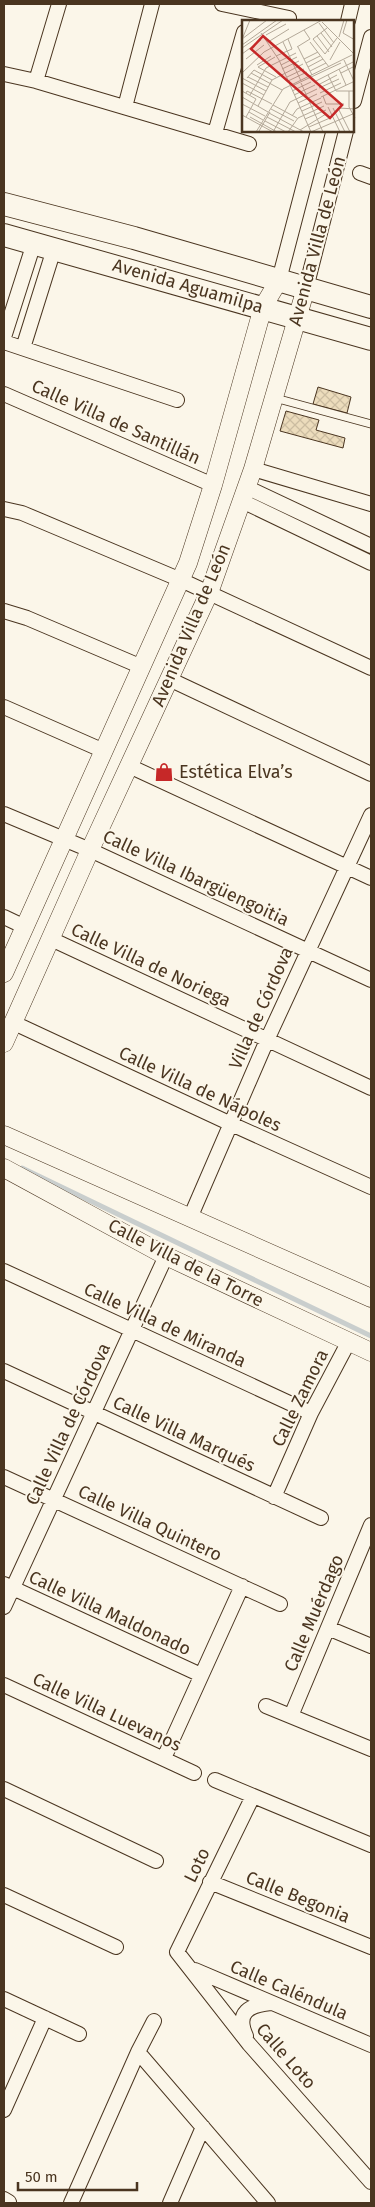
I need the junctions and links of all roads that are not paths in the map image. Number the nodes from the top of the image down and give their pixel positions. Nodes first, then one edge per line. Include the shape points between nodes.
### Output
1 (59, 4) edge
2 (152, 4) edge
3 (222, 4) edge
4 (352, 4) edge
5 (249, 16) edge
6 (289, 18) dead end
7 (348, 20) edge
8 (371, 38) edge
9 (242, 39) edge
10 (4, 74) edge
11 (36, 81) junction
12 (355, 97) edge
13 (125, 107) junction
14 (318, 132) edge
15 (346, 132) edge
16 (215, 133) junction
17 (249, 144) dead end
18 (4, 204) edge
19 (4, 235) edge
20 (44, 246) junction
21 (279, 280) junction
22 (306, 288) junction
23 (263, 307) junction
24 (371, 307) edge
25 (297, 317) junction
26 (4, 337) edge
27 (371, 339) edge
28 (4, 342) edge
29 (23, 348) junction
30 (4, 394) edge
31 (274, 398) junction
32 (177, 400) dead end
33 (371, 424) edge
34 (253, 469) junction
35 (213, 485) junction
36 (244, 494) junction
37 (371, 504) edge
38 (4, 509) edge
39 (371, 546) edge
40 (371, 563) edge
41 (181, 580) junction
42 (209, 593) junction
43 (4, 611) edge
44 (142, 667) junction
45 (371, 668) edge
46 (169, 679) junction
47 (4, 707) edge
48 (104, 751) junction
49 (129, 766) junction
50 (371, 774) edge
51 (4, 814) edge
52 (371, 815) edge
53 (65, 839) junction
54 (90, 850) junction
55 (346, 866) junction
56 (371, 878) edge
57 (4, 917) edge
58 (25, 927) junction
59 (51, 939) junction
60 (308, 951) junction
61 (4, 973) edge
62 (371, 980) edge
63 (14, 1023) junction
64 (267, 1040) junction
65 (4, 1043) edge
66 (371, 1088) edge
67 (229, 1124) junction
68 (4, 1135) edge
69 (4, 1168) edge
70 (371, 1187) edge
71 (190, 1218) junction
72 (166, 1256) junction
73 (4, 1271) edge
74 (371, 1298) edge
75 (131, 1330) junction
76 (348, 1342) junction
77 (371, 1352) edge
78 (4, 1371) edge
79 (93, 1413) junction
80 (311, 1413) junction
81 (4, 1477) edge
82 (274, 1497) junction
83 (53, 1499) junction
84 (321, 1518) dead end
85 (371, 1525) edge
86 (367, 1546) edge
87 (8, 1586) edge
88 (242, 1586) junction
89 (280, 1604) dead end
90 (4, 1607) edge
91 (328, 1628) junction
92 (371, 1646) edge
93 (201, 1675) junction
94 (4, 1685) edge
95 (266, 1706) dead end
96 (291, 1716) junction
97 (371, 1750) edge
98 (164, 1758) junction
99 (194, 1773) dead end
100 (216, 1780) dead end
101 (4, 1789) edge
102 (252, 1796) junction
103 (371, 1845) edge
104 (156, 1861) dead end
105 (210, 1882) junction
106 (4, 1895) edge
107 (116, 1947) dead end
108 (371, 1947) edge
109 (177, 1952) joint
110 (192, 1970) junction
111 (4, 1999) edge
112 (272, 2003) junction
113 (45, 2018) junction
114 (154, 2021) dead end
115 (79, 2034) dead end
116 (249, 2044) junction
117 (371, 2045) edge
118 (138, 2052) junction
119 (5, 2102) edge
120 (203, 2127) junction
121 (371, 2182) edge
122 (70, 2203) edge
123 (170, 2203) edge
124 (268, 2203) edge

1 - 11 street
2 - 13 street
3 - 5 street
4 - 7 street
5 - 6 street
8 - 12 street
9 - 16 street
10 - 11 street
11 - 13 street
13 - 16 street
14 - 21 street, Avenida Villa de León
15 - 22 street, Avenida Villa de León
16 - 17 street
18 - 21 main road, Avenida Aguamilpa
19 - 20 main road, Avenida Aguamilpa
20 - 23 main road, Avenida Aguamilpa
20 - 26 street
20 - 29 street
21 - 22 main road, Avenida Aguamilpa
21 - 23 street, Avenida Villa de León
22 - 24 main road, Avenida Aguamilpa
22 - 25 street, Avenida Villa de León
23 - 25 main road, Avenida Aguamilpa
23 - 35 street, Avenida Villa de León
25 - 27 main road, Avenida Aguamilpa
25 - 31 street, Avenida Villa de León
28 - 29 street
29 - 32 street
30 - 35 street, Calle Villa de Santillán
31 - 33 lane
31 - 34 street, Avenida Villa de León
34 - 36 street, Avenida Villa de León
34 - 37 street
35 - 41 street, Avenida Villa de León
36 - 39 street
36 - 40 street
36 - 42 street, Avenida Villa de León
38 - 41 street
41 - 42 street
41 - 44 street, Avenida Villa de León
42 - 45 street
42 - 46 street, Avenida Villa de León
43 - 44 street
44 - 48 street, Avenida Villa de León
46 - 49 street, Avenida Villa de León
46 - 50 street
47 - 48 street
48 - 53 street, Avenida Villa de León
49 - 54 street, Avenida Villa de León
49 - 55 street
51 - 53 street, Calle Villa Ibargüengoitia
52 - 55 street, Villa de Córdova
53 - 54 street, Calle Villa Ibargüengoitia
53 - 58 street, Avenida Villa de León
54 - 59 street, Avenida Villa de León
54 - 60 street, Calle Villa Ibargüengoitia
55 - 56 street
55 - 60 street, Villa de Córdova
57 - 58 street
58 - 61 street, Avenida Villa de León
59 - 63 street, Avenida Villa de León
59 - 64 street, Calle Villa de Noriega
60 - 62 street, Calle Villa Ibargüengoitia
60 - 64 street, Villa de Córdova
63 - 65 street, Avenida Villa de León
63 - 67 street, Calle Villa de Nápoles
64 - 66 street, Calle Villa de Noriega
64 - 67 street, Villa de Córdova
67 - 70 street, Calle Villa de Nápoles
67 - 71 street, Villa de Córdova
68 - 71 street
69 - 72 street, Calle Villa de la Torre
71 - 74 street
72 - 75 street, Calle Villa de Córdova
72 - 76 street, Calle Villa de la Torre
73 - 75 street, Calle Villa de Miranda
75 - 79 street, Calle Villa de Córdova
75 - 80 street, Calle Villa de Miranda
76 - 77 street, Calle Villa de la Torre
76 - 80 street, Calle Zamora
78 - 79 street, Calle Villa Marqués
79 - 82 street, Calle Villa Marqués
79 - 83 street, Calle Villa de Córdova
80 - 82 street, Calle Zamora
81 - 83 street, Calle Villa Quintero
82 - 84 street, Calle Villa Marqués
83 - 87 street, Calle Villa de Córdova
83 - 88 street, Calle Villa Quintero
85 - 86 street, Calle Muérdago
86 - 91 street, Calle Muérdago
87 - 90 street, Calle Villa de Córdova
87 - 93 street, Calle Villa Maldonado
88 - 89 street, Calle Villa Quintero
88 - 93 street
91 - 92 street
91 - 96 street, Calle Muérdago
93 - 98 street
94 - 98 street, Calle Villa Luevanos
95 - 96 street
96 - 97 street
98 - 99 street, Calle Villa Luevanos
100 - 102 street
101 - 104 street
102 - 103 street
102 - 105 street, Loto
105 - 108 street, Calle Begonia
105 - 109 street, Loto
106 - 107 street
109 - 110 street, Calle Loto
110 - 112 street, Calle Caléndula
110 - 116 street, Calle Loto
111 - 113 street
112 - 116 street via 253,2006 244,2015 243,2029
112 - 117 street, Calle Caléndula
113 - 115 street
113 - 119 street
114 - 118 street
116 - 121 street, Calle Loto
118 - 120 street
118 - 122 street
120 - 123 street
120 - 124 street

